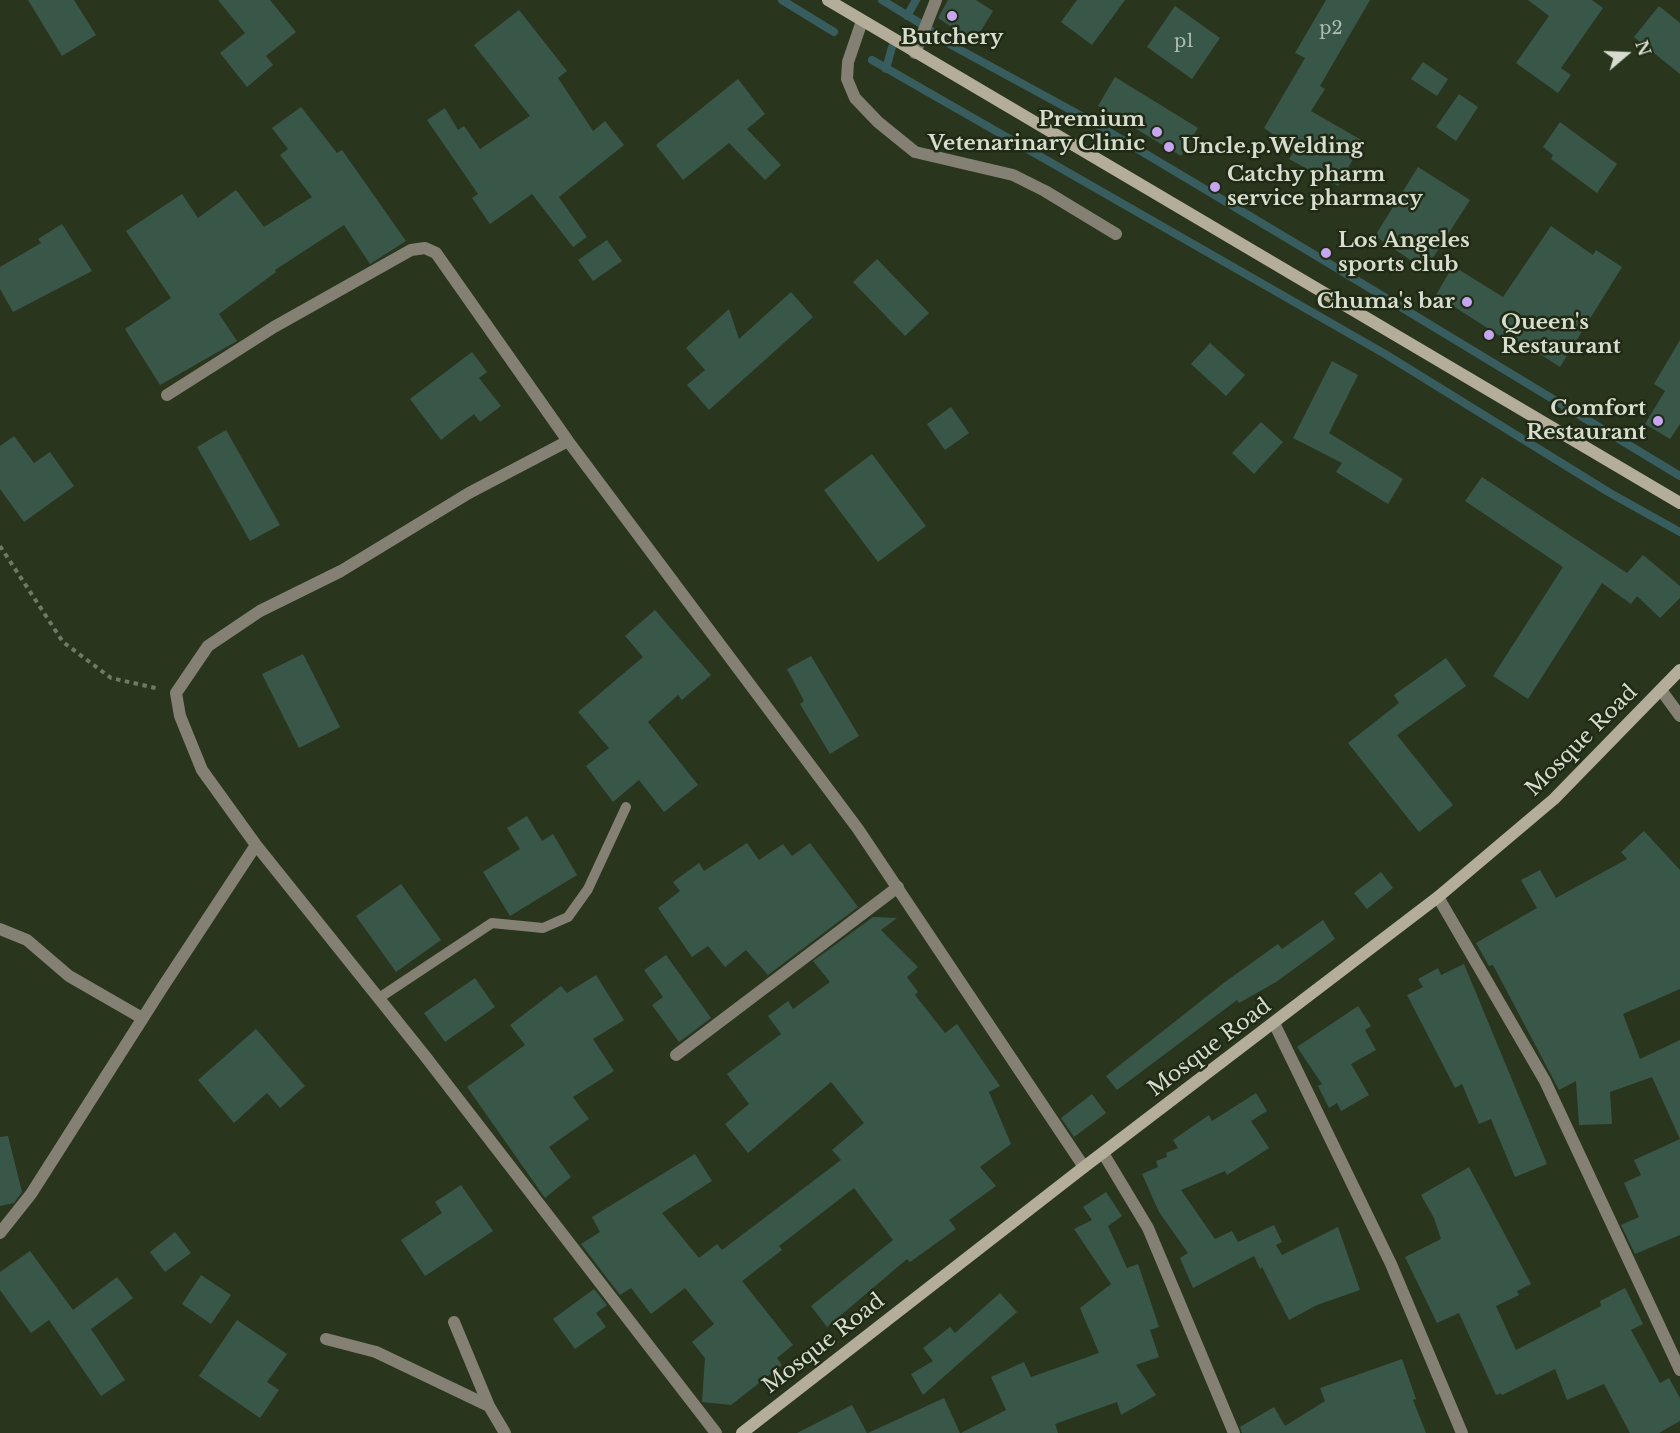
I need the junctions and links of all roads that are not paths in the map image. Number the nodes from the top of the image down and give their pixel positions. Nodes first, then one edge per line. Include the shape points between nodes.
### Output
1 (828, 0) edge
2 (936, 0) edge
3 (862, 21) junction
4 (915, 53) junction
5 (1116, 234) dead end
6 (166, 395) dead end
7 (568, 441) junction
8 (1680, 503) edge
9 (1680, 670) edge
10 (1661, 690) junction
11 (1680, 716) edge
12 (626, 807) dead end
13 (256, 845) junction
14 (898, 887) junction
15 (1438, 897) junction
16 (0, 928) edge
17 (379, 998) junction
18 (142, 1018) junction
19 (1274, 1023) junction
20 (676, 1055) dead end
21 (1103, 1153) junction
22 (1084, 1167) junction
23 (0, 1233) edge
24 (454, 1322) dead end
25 (326, 1340) dead end
26 (1680, 1370) edge
27 (489, 1406) junction
28 (505, 1433) edge
29 (716, 1433) edge
30 (742, 1433) edge
31 (1234, 1433) edge
32 (1462, 1433) edge

1 - 3 street
2 - 4 street
3 - 4 street
3 - 5 street via 848,62 847,79 855,98 878,122 915,152 1013,176
4 - 8 street
6 - 7 street via 274,327 411,250 425,248 436,253
7 - 13 street via 469,493 341,571 260,611 208,646 176,693 180,716 202,770
7 - 14 street
9 - 10 street, Mosque Road
10 - 11 street
10 - 15 street, Mosque Road via 1554,799
12 - 17 lane via 588,890 568,917 543,928 492,923
13 - 17 street
13 - 18 street
14 - 20 street
14 - 22 street
15 - 19 street, Mosque Road
15 - 26 street via 1545,1081
16 - 18 street via 27,940 69,976
17 - 29 street
18 - 23 street via 31,1194
19 - 21 street, Mosque Road
19 - 32 street via 1375,1229
21 - 22 street, Mosque Road
21 - 31 street via 1149,1228
22 - 30 street, Mosque Road
24 - 27 street
25 - 27 street via 376,1353
27 - 28 street

